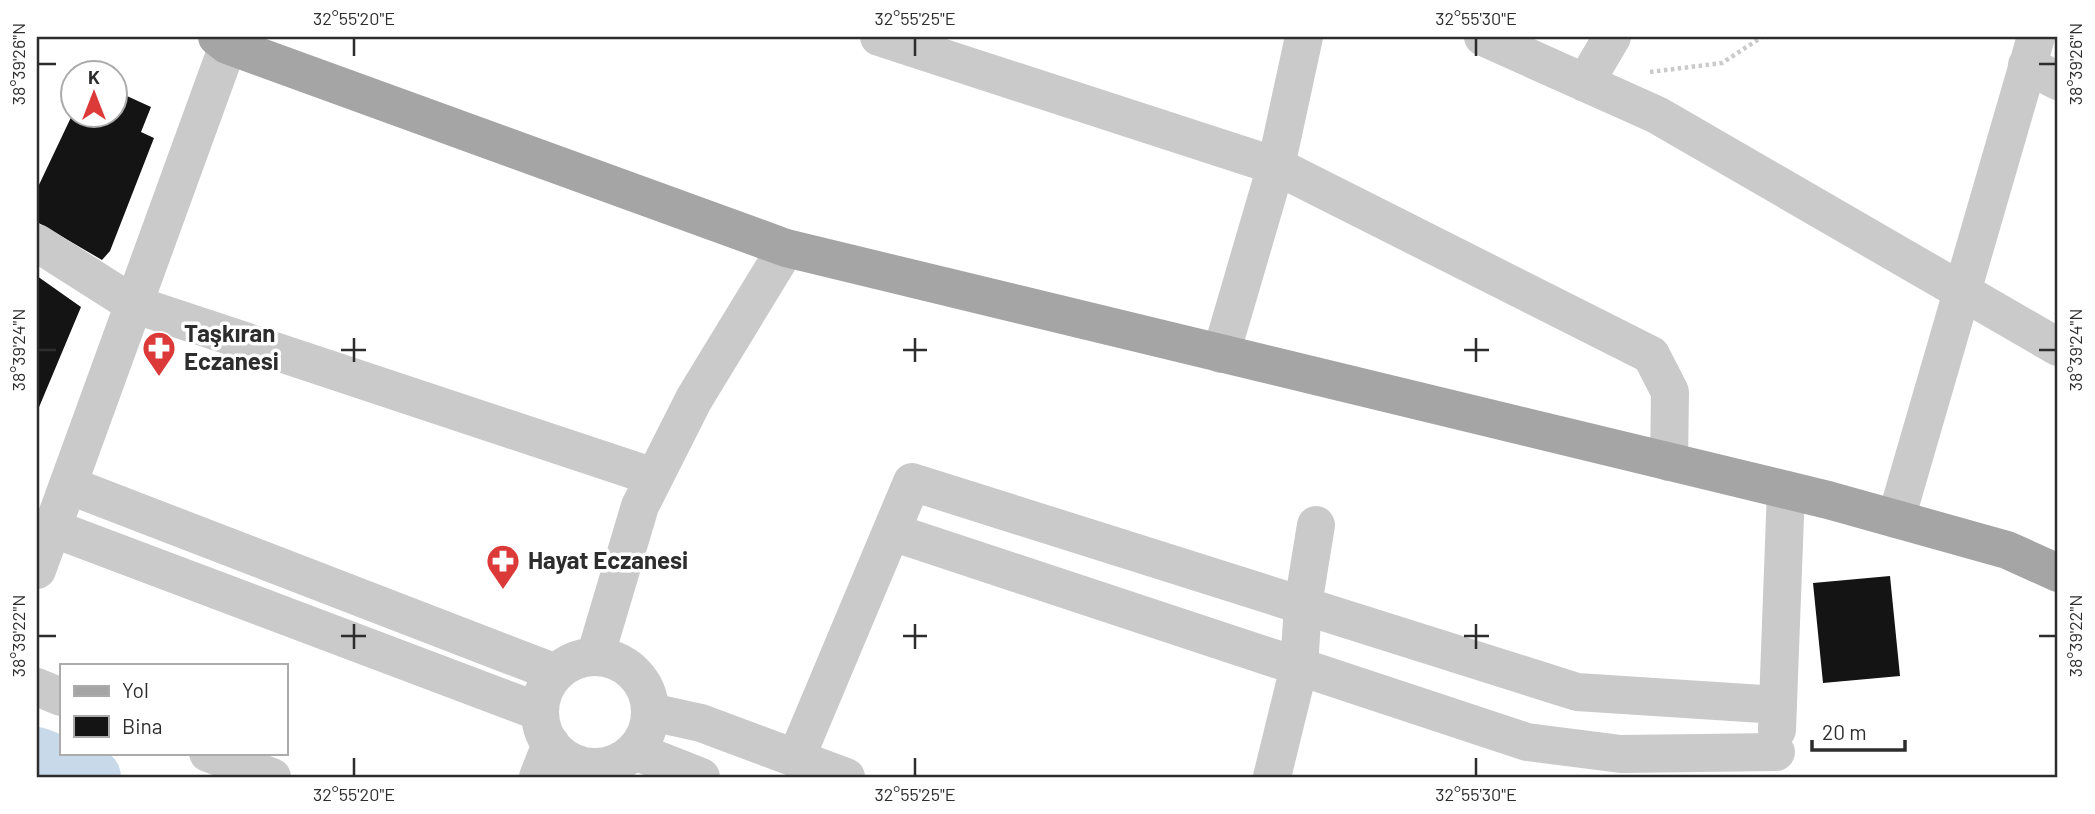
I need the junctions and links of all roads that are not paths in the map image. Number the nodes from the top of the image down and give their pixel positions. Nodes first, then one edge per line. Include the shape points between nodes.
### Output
1 (879, 37) edge
2 (1304, 37) edge
3 (1483, 37) edge
4 (225, 40) edge
5 (1598, 60) edge
6 (2040, 61) edge
7 (1276, 166) junction
8 (37, 243) edge
9 (786, 248) junction
10 (1960, 293) junction
11 (133, 304) junction
12 (2058, 347) edge
13 (1221, 354) junction
14 (1669, 462) junction
15 (654, 477) junction
16 (1786, 490) junction
17 (54, 501) edge
18 (1896, 519) junction
19 (1316, 525) dead end
20 (892, 532) junction
21 (37, 570) edge
22 (2058, 573) edge
23 (1303, 605) junction
24 (595, 657) junction
25 (1299, 667) junction
26 (556, 673) junction
27 (37, 687) edge
28 (60, 697) edge
29 (1778, 705) junction
30 (651, 712) junction
31 (543, 744) edge
32 (211, 754) edge
33 (796, 758) junction
34 (621, 764) edge
35 (1775, 764) edge
36 (272, 777) edge
37 (701, 777) edge
38 (846, 777) edge
39 (1272, 777) edge

1 - 7 street
2 - 7 street
3 - 5 street
4 - 9 main road
4 - 11 street
5 - 10 street via 1657,115
6 - 10 street
7 - 13 street
7 - 14 street via 1651,355 1670,392
8 - 11 street
9 - 13 main road
9 - 15 street via 694,399
10 - 12 street
10 - 18 street
11 - 15 street
11 - 17 street
13 - 14 main road
14 - 16 main road
15 - 24 street via 640,506
16 - 18 main road
16 - 29 street
17 - 21 street
17 - 26 street
17 - 31 street
18 - 22 main road via 2007,550
19 - 23 street
20 - 23 street via 912,482
20 - 25 street
20 - 33 street
23 - 25 street
23 - 29 street via 1577,692
24 - 26 street via 574,661
24 - 30 street via 616,661 635,673 647,691
25 - 35 street via 1527,742 1621,754
25 - 39 street
26 - 31 street via 544,691
27 - 28 street
29 - 35 street
30 - 33 street via 701,723
30 - 34 street via 647,733
31 - 34 street via 574,763 595,768
32 - 36 street
33 - 38 street
34 - 37 street

